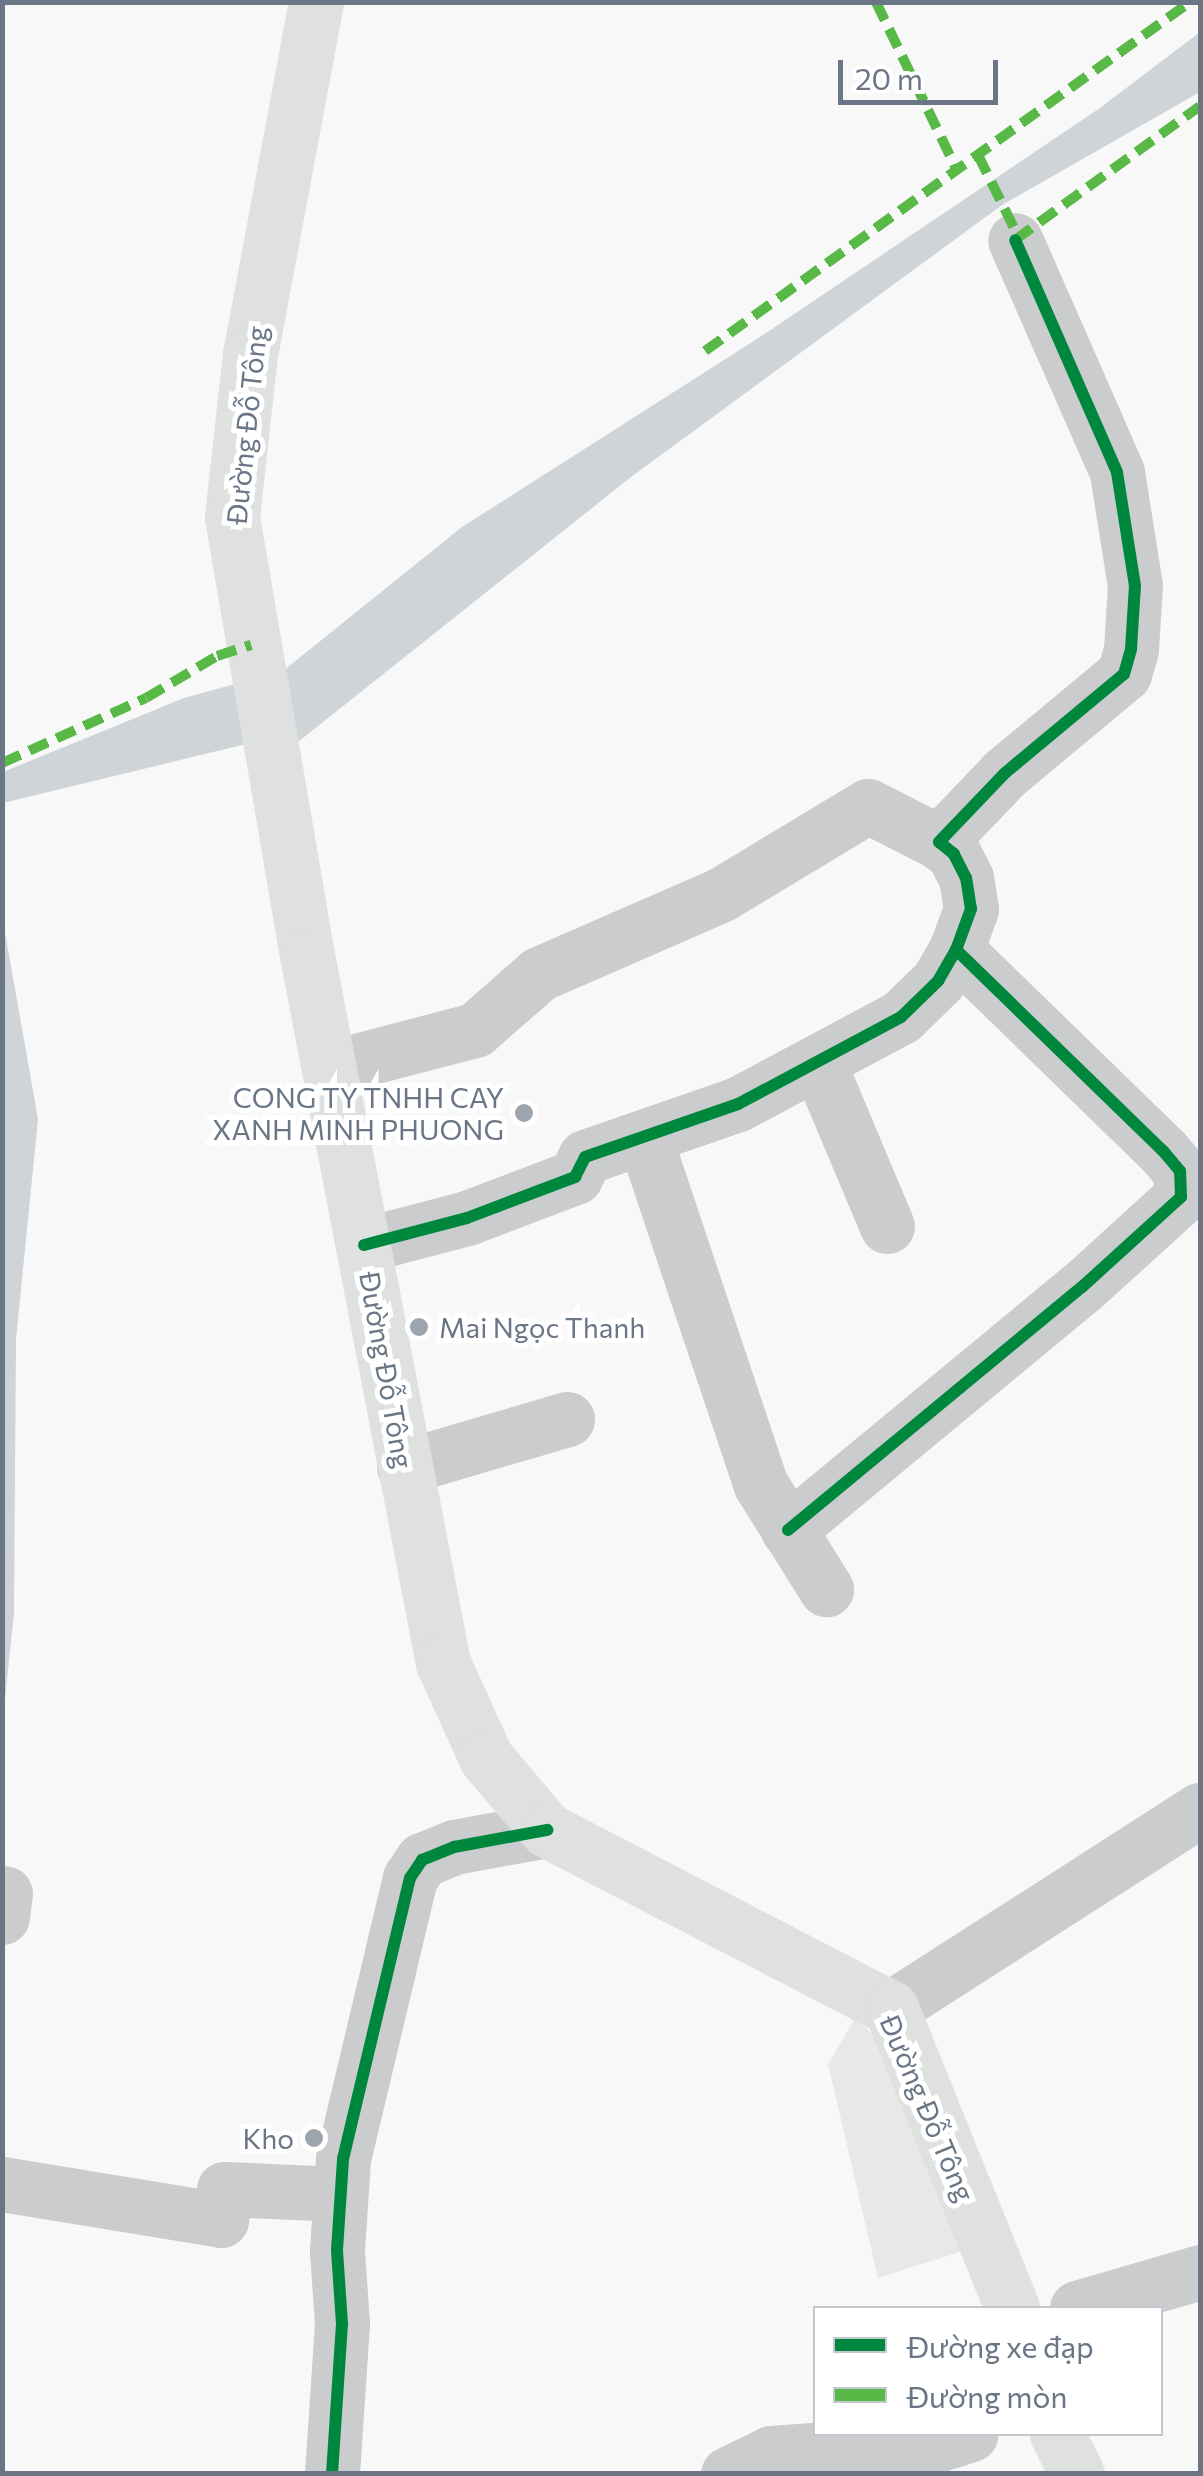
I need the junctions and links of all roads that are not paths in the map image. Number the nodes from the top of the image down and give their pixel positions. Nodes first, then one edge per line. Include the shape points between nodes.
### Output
1 (316, 2) edge
2 (1015, 240) dead end
3 (939, 842) junction
4 (956, 950) junction
5 (818, 1062) junction
6 (330, 1068) junction
7 (644, 1139) junction
8 (887, 1226) dead end
9 (364, 1245) junction
10 (567, 1419) dead end
11 (404, 1467) junction
12 (788, 1530) junction
13 (826, 1590) dead end
14 (1200, 1810) edge
15 (547, 1830) junction
16 (892, 2008) junction
17 (2, 2184) edge
18 (340, 2194) junction
19 (1200, 2272) edge
20 (1011, 2306) edge
21 (1084, 2306) edge
22 (965, 2436) edge
23 (1059, 2436) edge
24 (332, 2474) edge
25 (728, 2474) edge
26 (1077, 2474) edge

1 - 6 main road, Đường Đỗ Tông via 250,354 232,517
2 - 3 street via 1117,472 1135,586 1131,650 1124,674 1005,773
3 - 4 street via 966,878 972,909
3 - 6 street via 868,806 722,894 539,974 475,1030
4 - 5 street via 938,981 900,1017
4 - 12 street via 1163,1152 1180,1172 1181,1196 1082,1287
5 - 7 street via 738,1104
5 - 8 street
6 - 9 main road, Đường Đỗ Tông
7 - 9 street via 585,1157 575,1177
7 - 12 street via 761,1486
9 - 11 main road, Đường Đỗ Tông
10 - 11 street
11 - 15 main road, Đường Đỗ Tông via 443,1663 486,1758
12 - 13 street
14 - 16 street
15 - 16 main road, Đường Đỗ Tông
15 - 18 street via 454,1847 422,1860 410,1878 366,2047
16 - 20 main road, Đường Đỗ Tông
17 - 18 street via 220,2220 224,2189
18 - 24 street via 342,2324
19 - 21 street
22 - 25 street via 922,2450 771,2453
23 - 26 main road

